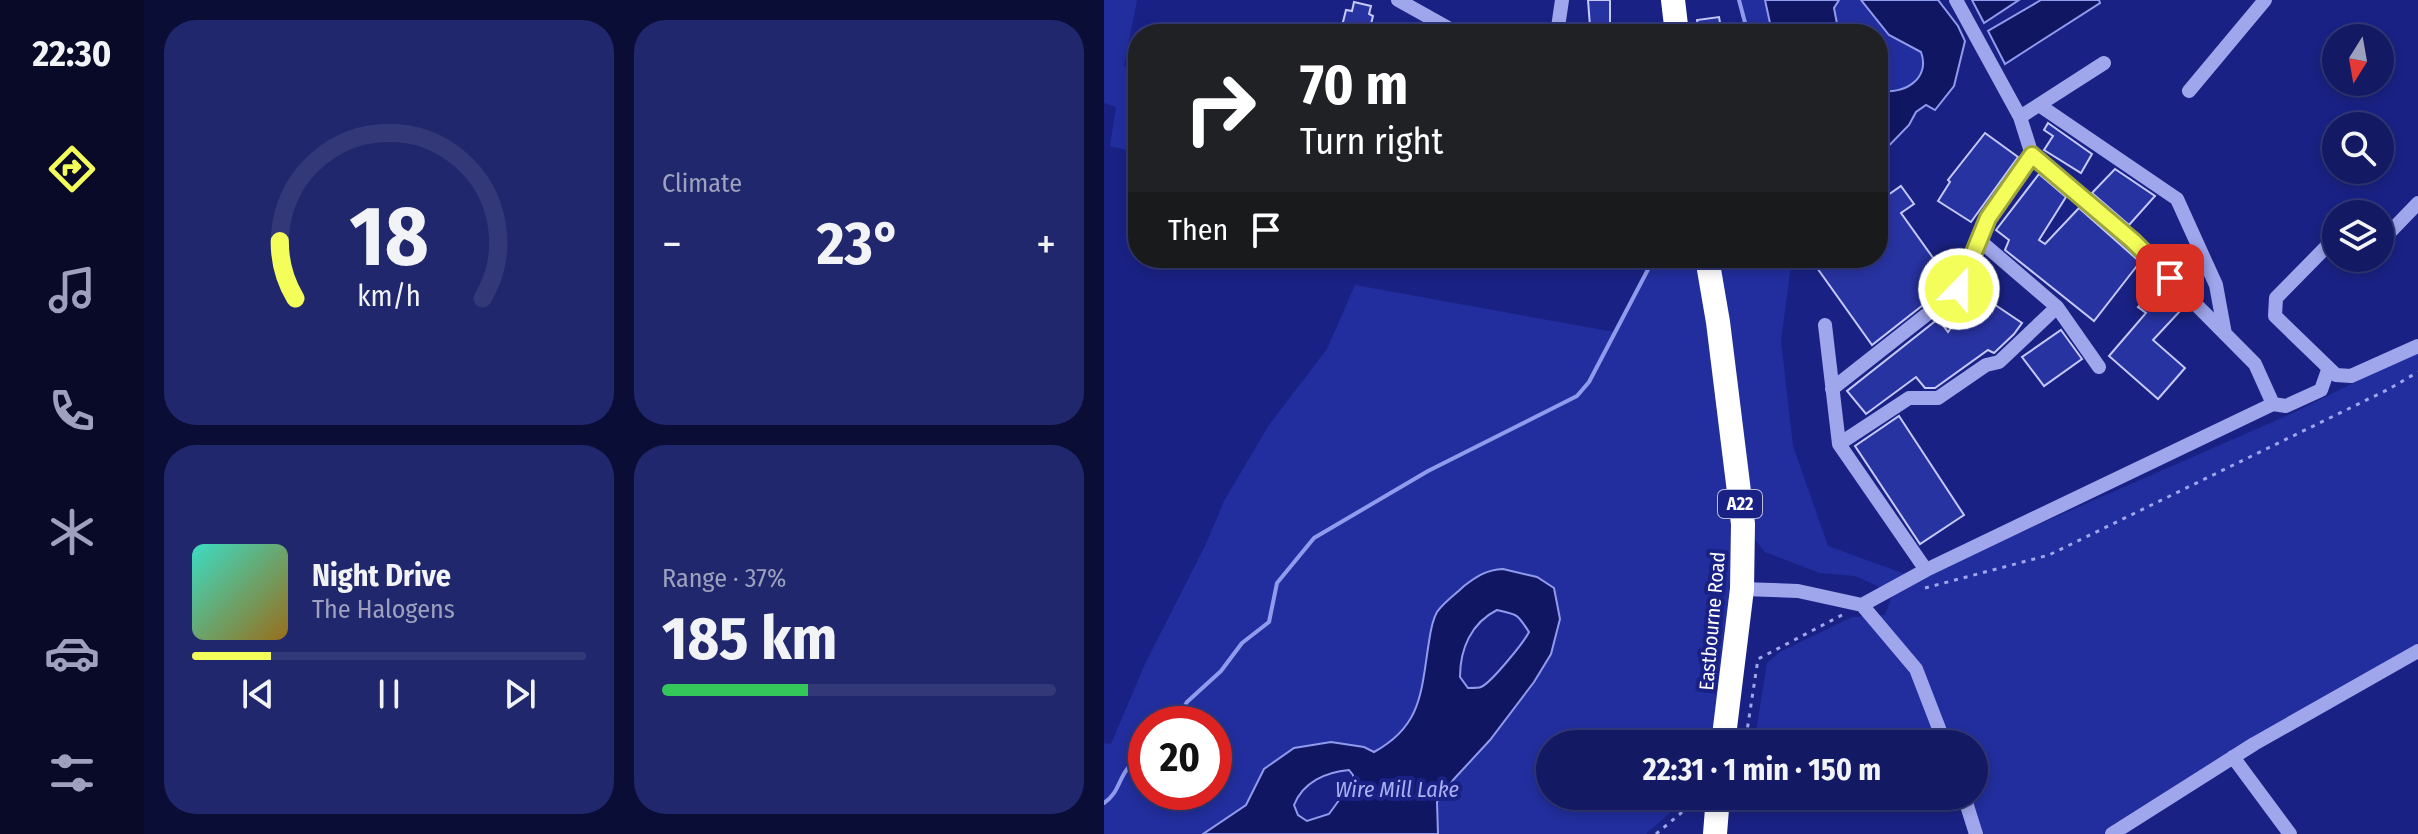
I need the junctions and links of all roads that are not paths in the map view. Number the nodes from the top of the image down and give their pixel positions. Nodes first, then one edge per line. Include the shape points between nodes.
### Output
1 (1398, 0) edge
2 (1562, 0) edge
3 (1673, 0) edge
4 (1956, 0) edge
5 (2265, 0) edge
6 (1441, 24) edge
7 (1558, 24) edge
8 (1676, 24) edge
9 (2104, 63) dead end
10 (2189, 91) dead end
11 (2039, 105) junction
12 (2020, 117) junction
13 (2032, 155) junction
14 (2418, 203) edge
15 (2394, 228) edge
16 (1979, 240) junction
17 (2322, 251) edge
18 (1707, 268) edge
19 (2057, 307) junction
20 (1825, 325) dead end
21 (2225, 334) junction
22 (2418, 346) edge
23 (2099, 367) dead end
24 (2328, 370) junction
25 (1832, 389) junction
26 (2273, 404) junction
27 (1839, 444) junction
28 (1926, 570) junction
29 (1742, 589) junction
30 (1862, 605) junction
31 (2418, 651) edge
32 (1725, 730) edge
33 (1940, 730) edge
34 (2233, 757) junction
35 (1717, 810) edge
36 (1968, 810) edge
37 (1715, 834) edge
38 (1976, 834) edge
39 (2112, 834) edge
40 (2290, 834) edge

1 - 6 street
2 - 7 street
3 - 8 highway
4 - 12 street
5 - 10 street
9 - 11 street
11 - 12 street
11 - 21 street via 2177,199 2216,285
12 - 13 street
13 - 16 street via 1988,218
13 - 21 street via 2133,241
14 - 15 street
16 - 19 street
16 - 25 street via 1959,289
17 - 24 street via 2276,298 2275,316
18 - 29 highway, Eastbourne Road / A22 via 1743,524
19 - 23 street
19 - 27 street via 1999,362 1986,365 1938,398 1909,398
20 - 25 street
21 - 26 street via 2255,364
22 - 24 street via 2351,376
24 - 26 street via 2321,390 2286,406
25 - 27 street
26 - 28 street
27 - 28 street
28 - 30 street
29 - 30 street via 1798,591
29 - 32 highway, Eastbourne Road / A22
30 - 33 street via 1916,669
31 - 34 street
34 - 39 street
34 - 40 street
35 - 37 highway
36 - 38 street

